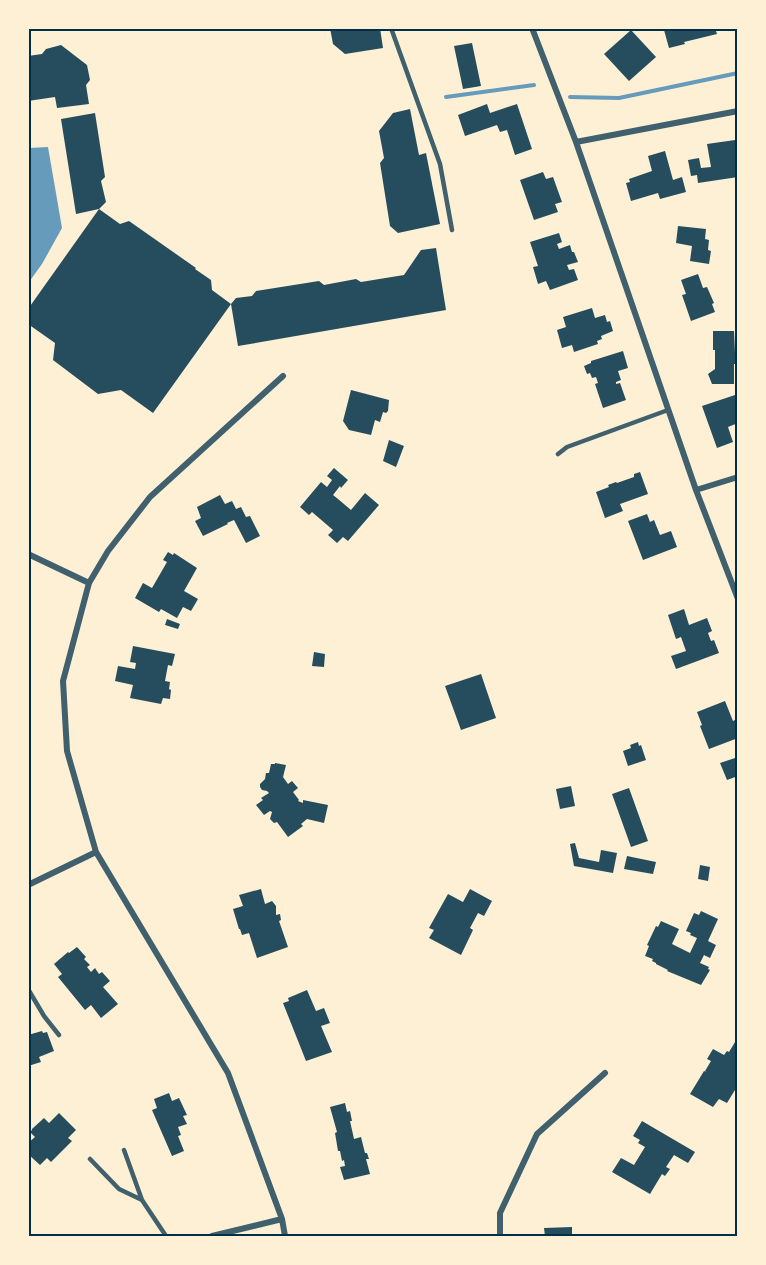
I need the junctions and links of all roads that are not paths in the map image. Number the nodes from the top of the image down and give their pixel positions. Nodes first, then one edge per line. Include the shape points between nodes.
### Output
1 (391, 28) edge
2 (532, 28) edge
3 (738, 111) edge
4 (576, 142) junction
5 (452, 231) dead end
6 (283, 376) dead end
7 (668, 410) junction
8 (558, 454) dead end
9 (738, 477) edge
10 (696, 490) junction
11 (28, 554) edge
12 (89, 583) junction
13 (738, 599) edge
14 (96, 852) junction
15 (28, 885) edge
16 (28, 989) edge
17 (58, 1035) dead end
18 (604, 1073) dead end
19 (124, 1150) dead end
20 (90, 1159) dead end
21 (142, 1200) junction
22 (282, 1219) junction
23 (165, 1234) edge
24 (156, 1236) edge
25 (212, 1236) edge
26 (285, 1236) edge
27 (500, 1236) edge

1 - 5 lane via 440,164
2 - 4 street
3 - 4 street
4 - 7 street
6 - 12 street via 150,497 108,551
7 - 8 lane via 567,447
7 - 10 street
9 - 10 street
10 - 13 street
11 - 12 street
12 - 14 street via 63,681 67,751
14 - 15 street
14 - 22 street via 228,1073
16 - 17 lane
18 - 27 street via 537,1134 500,1213
19 - 21 lane
20 - 21 lane via 119,1189
21 - 23 lane
22 - 25 street
22 - 26 street
23 - 24 lane

